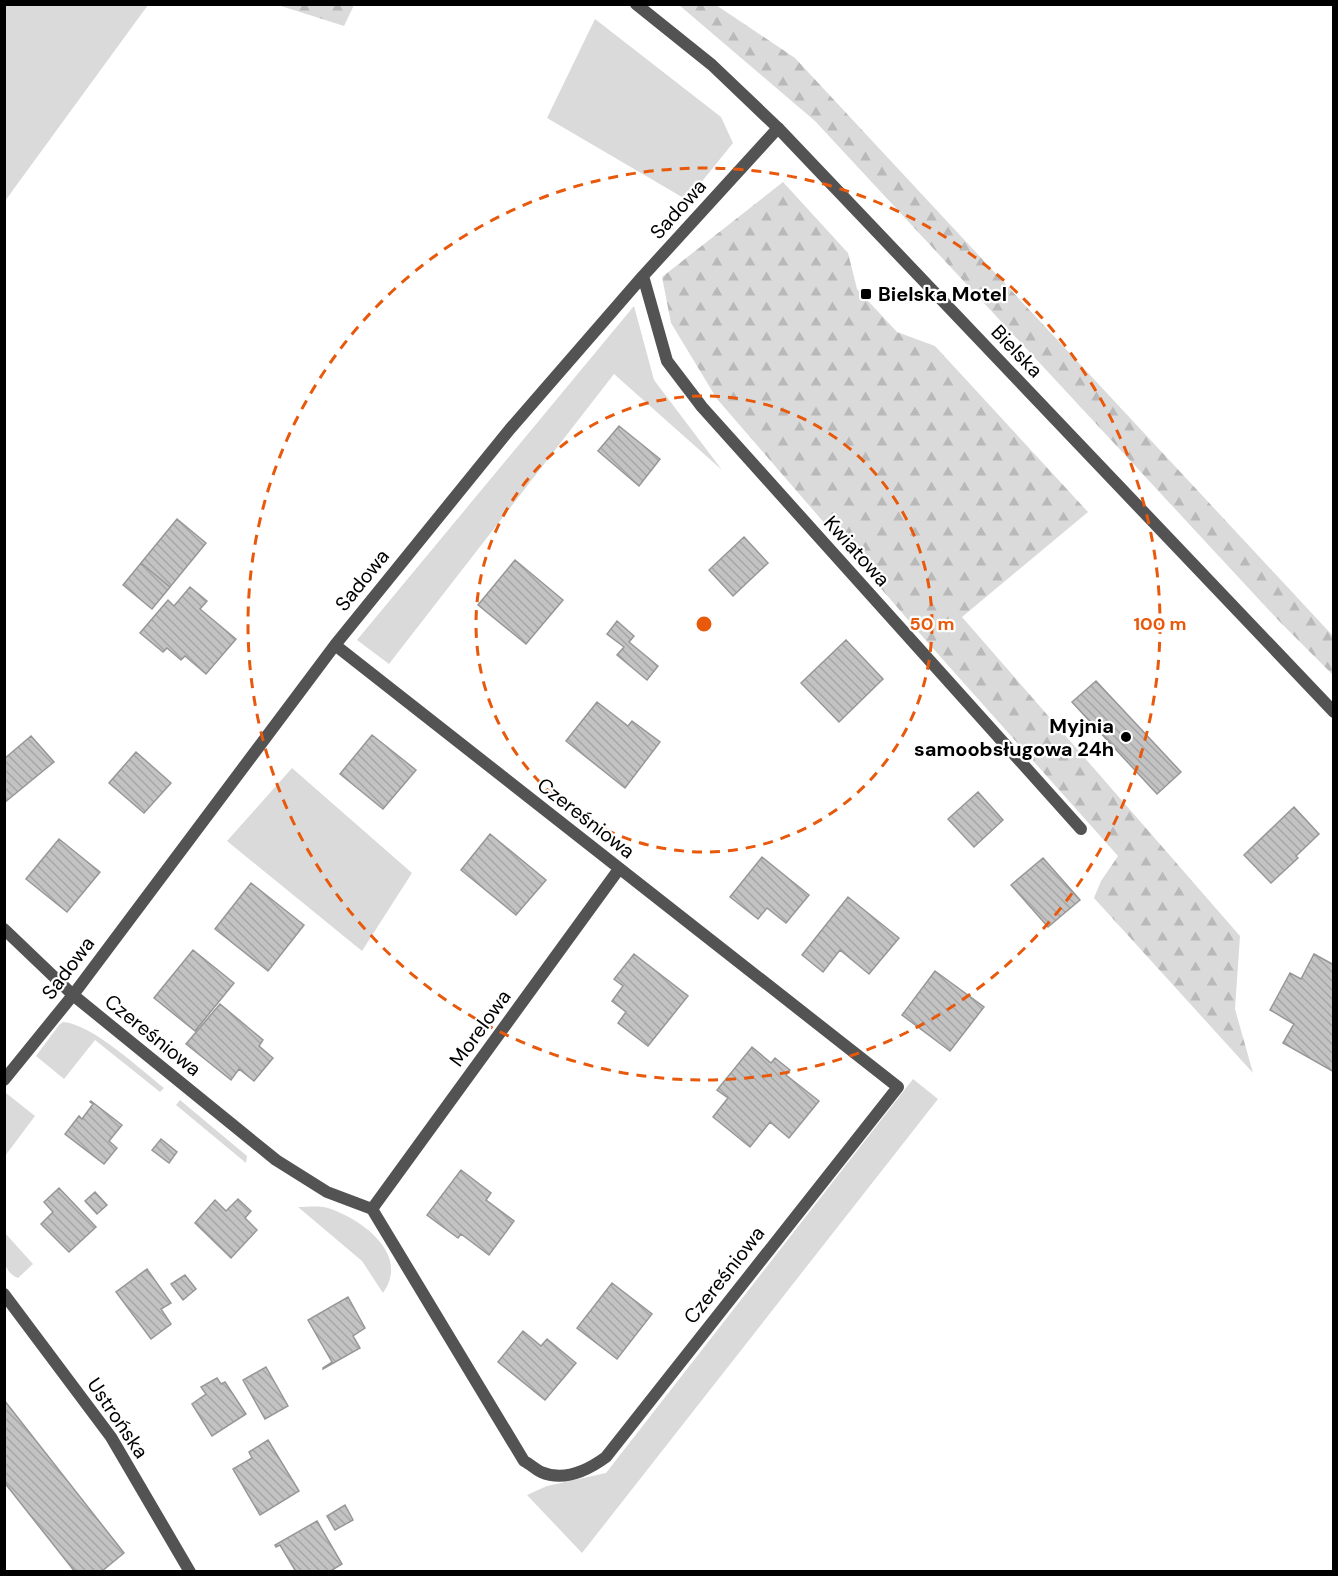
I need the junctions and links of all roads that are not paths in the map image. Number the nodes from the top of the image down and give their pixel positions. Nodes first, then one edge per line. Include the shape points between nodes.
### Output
1 (636, 4) edge
2 (778, 128) junction
3 (643, 276) junction
4 (335, 645) junction
5 (1334, 712) edge
6 (1081, 829) dead end
7 (619, 869) junction
8 (4, 929) edge
9 (72, 995) junction
10 (4, 1080) edge
11 (372, 1209) junction
12 (4, 1294) edge
13 (190, 1572) edge

1 - 2 street, Bielska via 712,65
2 - 3 street, Sadowa
2 - 5 street, Bielska
3 - 4 street, Sadowa via 510,429
3 - 6 street, Kwiatowa via 667,361 702,406
4 - 7 street, Czereśniowa
4 - 9 street, Sadowa
7 - 11 street, Morelowa
7 - 11 street, Czereśniowa via 897,1087 606,1457 587,1471 564,1475 542,1472 524,1461
8 - 9 street, Czereśniowa
9 - 10 street, Sadowa
9 - 11 street, Czereśniowa via 276,1160 327,1192
12 - 13 street, Ustrońska via 111,1437

